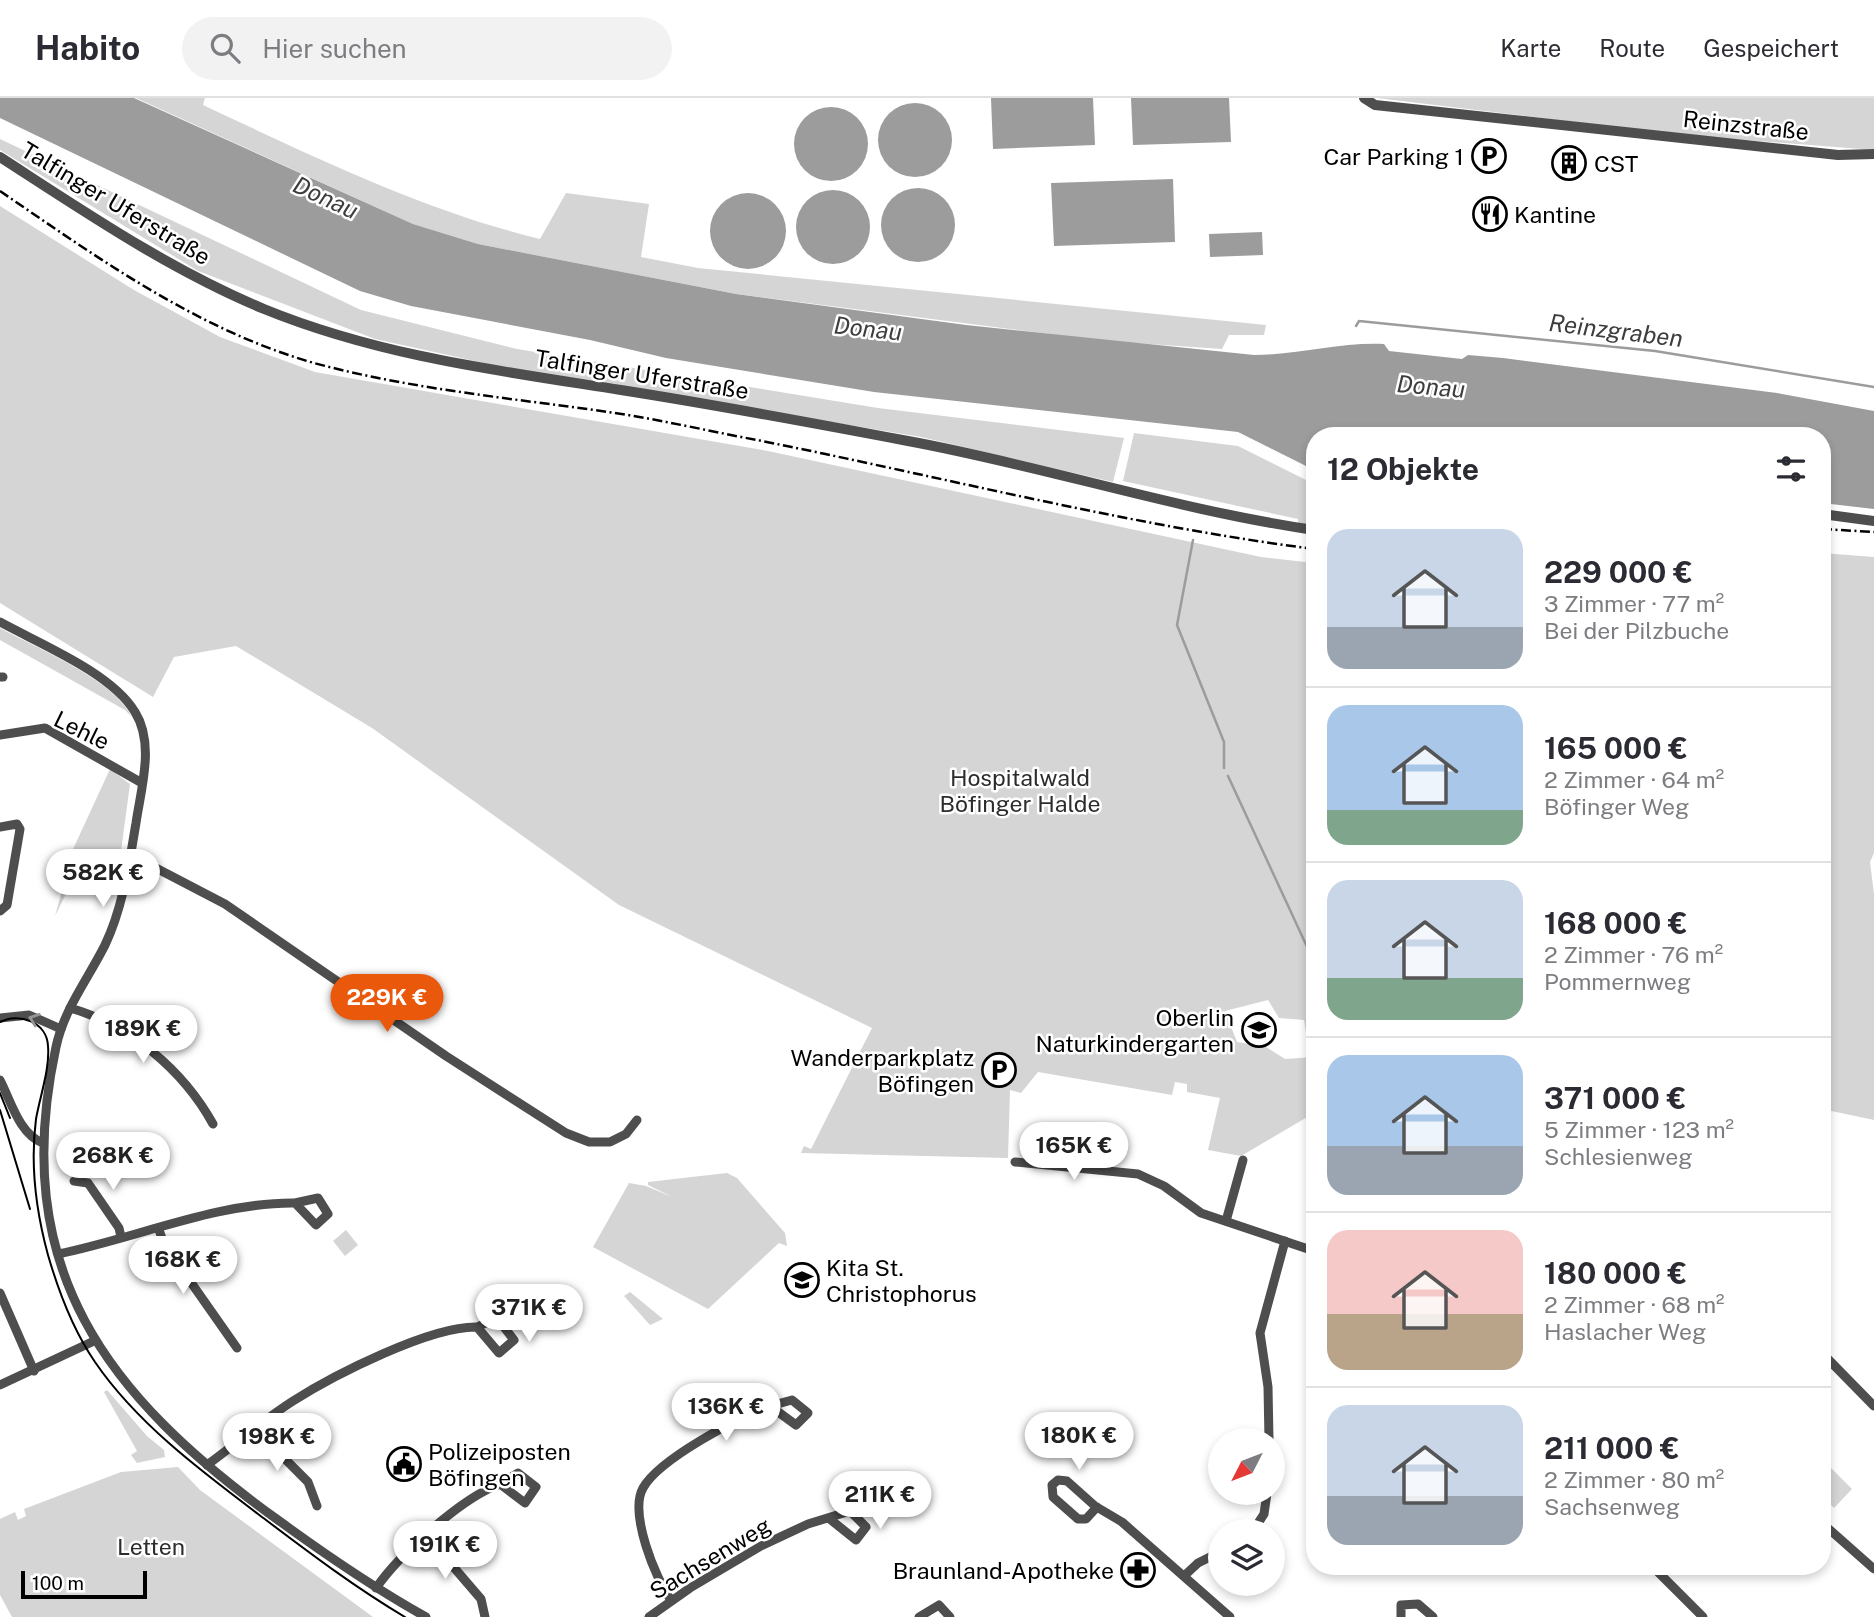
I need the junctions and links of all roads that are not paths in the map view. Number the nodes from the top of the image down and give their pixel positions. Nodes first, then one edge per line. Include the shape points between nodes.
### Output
1 (1365, 98) edge
2 (1874, 154) edge
3 (0, 158) edge
4 (1831, 515) edge
5 (1874, 521) edge
6 (1306, 529) edge
7 (0, 622) edge
8 (0, 735) edge
9 (142, 783) junction
10 (0, 827) edge
11 (131, 855) junction
12 (0, 911) edge
13 (69, 1008) junction
14 (0, 1018) edge
15 (61, 1029) junction
16 (0, 1080) edge
17 (638, 1120) dead end
18 (213, 1124) dead end
19 (43, 1143) junction
20 (1243, 1160) dead end
21 (1015, 1162) dead end
22 (74, 1181) dead end
23 (295, 1203) dead end
24 (1226, 1221) junction
25 (159, 1230) junction
26 (121, 1237) junction
27 (1285, 1241) junction
28 (1306, 1248) edge
29 (58, 1254) junction
30 (1, 1293) edge
31 (477, 1327) dead end
32 (94, 1341) junction
33 (237, 1349) dead end
34 (1831, 1362) edge
35 (34, 1371) junction
36 (0, 1385) edge
37 (770, 1406) dead end
38 (1874, 1406) edge
39 (1269, 1428) edge
40 (254, 1430) junction
41 (207, 1465) junction
42 (500, 1484) dead end
43 (317, 1506) dead end
44 (1097, 1507) junction
45 (831, 1520) dead end
46 (1831, 1532) edge
47 (426, 1535) junction
48 (1208, 1558) edge
49 (1874, 1569) edge
50 (1661, 1575) edge
51 (1184, 1577) junction
52 (376, 1588) junction
53 (671, 1600) junction
54 (426, 1617) edge
55 (485, 1617) edge
56 (649, 1617) edge
57 (919, 1617) edge
58 (950, 1617) edge
59 (1230, 1617) edge
60 (1401, 1617) edge
61 (1433, 1617) edge
62 (1703, 1617) edge

1 - 2 street, Reinzstraße via 1375,105 1564,128 1838,155
3 - 6 street, Talfinger Uferstraße via 201,281 370,346 492,372 929,444 1184,506
4 - 5 street
7 - 9 street via 118,691 136,712 145,735
8 - 9 street, Lehle via 45,728
9 - 11 street
10 - 12 street via 17,824 20,828 7,905
11 - 13 street via 106,943
11 - 17 street via 225,904 566,1133 589,1142 610,1142 626,1134
13 - 15 street
13 - 18 street via 105,1020 142,1044 186,1083
15 -> 14 street via 29,1015
15 - 19 street
16 - 19 street via 24,1129
19 - 29 street
20 - 24 street
21 - 24 street via 1138,1174 1201,1213
22 - 26 street via 88,1183
23 - 25 street via 239,1209
24 - 27 street
25 - 26 street
25 - 33 street
26 - 29 street
27 - 28 street
27 - 39 street via 1261,1328
29 - 32 street via 69,1290
30 - 35 street
31 - 40 street via 456,1328 393,1350 294,1401
32 - 35 street
32 - 41 street via 134,1395
34 - 38 street
35 - 36 street
37 - 53 street via 680,1455 643,1488 639,1523
40 - 41 street
40 - 43 street via 308,1482
41 - 52 street
42 - 47 street via 471,1498
44 - 44 street via 1066,1480 1052,1485 1053,1497 1078,1519 1086,1519
44 - 51 street via 1122,1522
45 - 53 street, Sachsenweg via 808,1524 776,1539
46 - 49 street
47 - 52 street
47 - 55 street via 481,1600
48 - 51 street
50 - 62 street
51 - 59 street
52 - 54 street
53 - 56 street, Sachsenweg
57 - 58 street via 939,1605
60 - 61 street via 1401,1605 1418,1604

